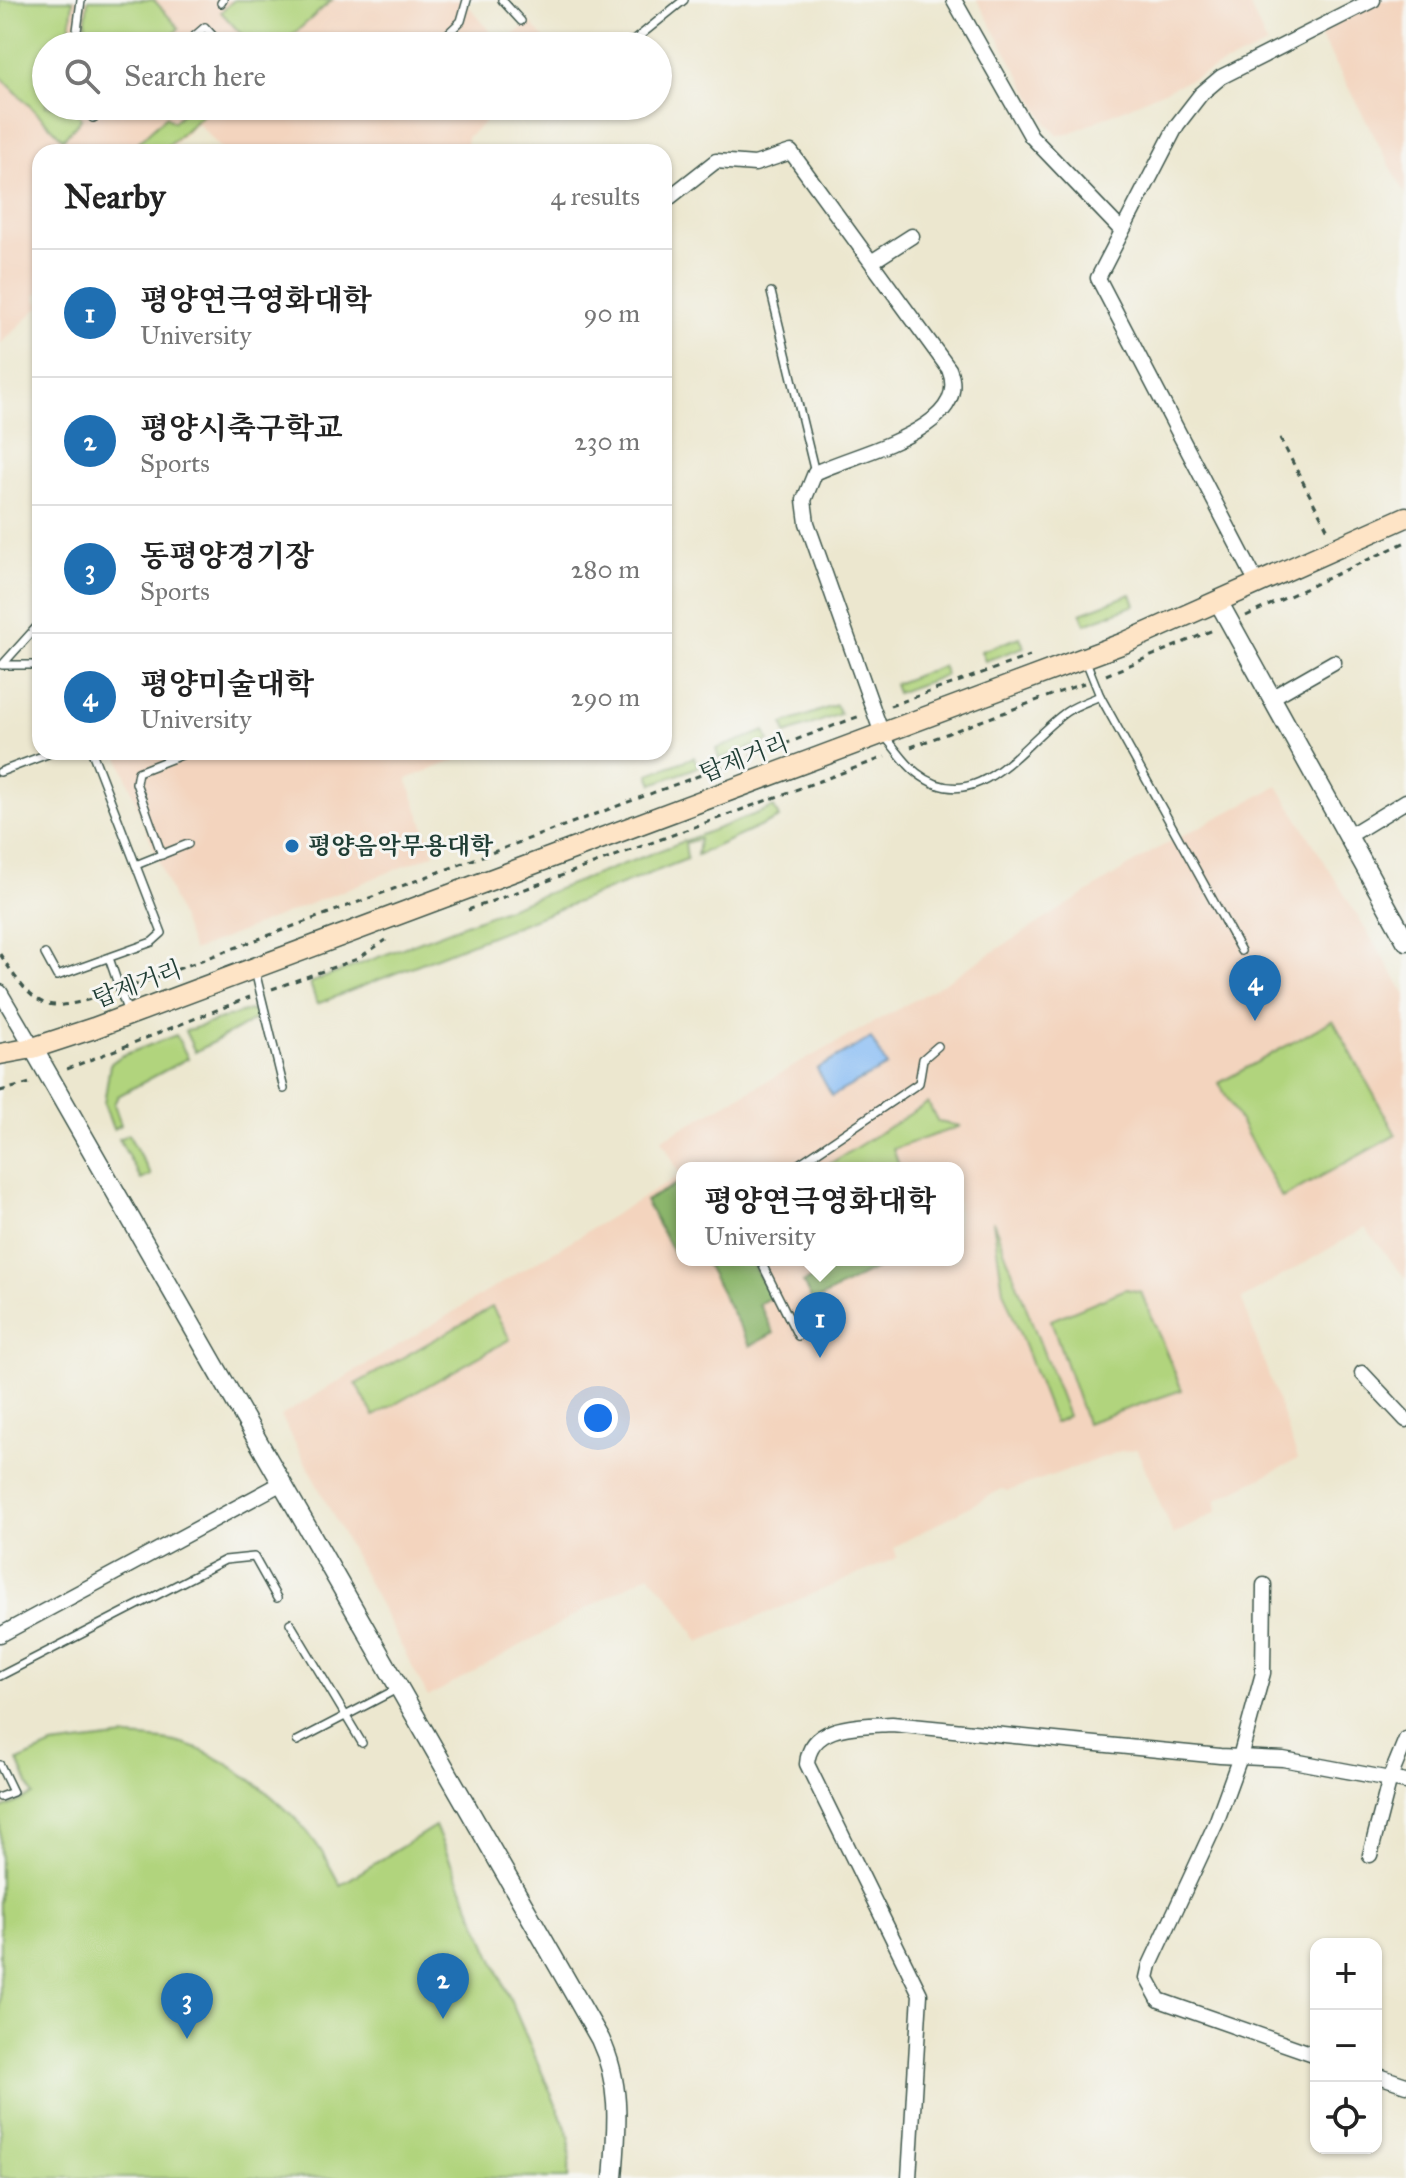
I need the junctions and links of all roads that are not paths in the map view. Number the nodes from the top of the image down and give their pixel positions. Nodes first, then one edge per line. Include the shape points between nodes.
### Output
1 (81, 0) edge
2 (467, 0) edge
3 (502, 0) edge
4 (684, 0) edge
5 (954, 0) edge
6 (1373, 0) edge
7 (521, 21) dead end
8 (77, 32) edge
9 (450, 32) edge
10 (644, 32) edge
11 (672, 196) edge
12 (1122, 231) junction
13 (912, 236) dead end
14 (873, 261) junction
15 (771, 292) dead end
16 (815, 473) junction
17 (1404, 521) edge
18 (1257, 583) junction
19 (1218, 601) junction
20 (32, 632) edge
21 (1085, 657) junction
22 (1334, 662) dead end
23 (1, 665) edge
24 (32, 665) edge
25 (1100, 696) junction
26 (1271, 698) junction
27 (882, 734) junction
28 (32, 760) edge
29 (95, 760) edge
30 (169, 760) edge
31 (0, 772) edge
32 (1406, 801) edge
33 (1347, 837) junction
34 (188, 844) dead end
35 (162, 855) junction
36 (136, 865) junction
37 (1406, 941) edge
38 (1241, 951) dead end
39 (45, 954) dead end
40 (109, 958) junction
41 (254, 969) junction
42 (0, 992) edge
43 (129, 1015) junction
44 (938, 1046) dead end
45 (33, 1048) junction
46 (0, 1054) edge
47 (284, 1089) dead end
48 (802, 1162) edge
49 (763, 1266) edge
50 (798, 1336) dead end
51 (1362, 1373) dead end
52 (1406, 1420) edge
53 (282, 1483) junction
54 (1264, 1585) dead end
55 (277, 1598) dead end
56 (290, 1623) dead end
57 (0, 1635) edge
58 (0, 1676) edge
59 (399, 1688) junction
60 (346, 1718) junction
61 (1406, 1739) edge
62 (297, 1741) dead end
63 (362, 1743) dead end
64 (1240, 1757) junction
65 (0, 1765) edge
66 (1390, 1778) junction
67 (1406, 1782) edge
68 (0, 1797) edge
69 (1370, 1855) dead end
70 (1310, 2053) edge
71 (1382, 2077) edge
72 (1406, 2085) edge
73 (613, 2178) edge
74 (909, 2178) edge

1 - 8 lane
2 - 9 lane via 461,21
3 - 7 lane
4 - 10 lane
5 - 12 street via 1031,136
6 - 12 street via 1221,77 1201,94 1177,125
11 - 14 street via 716,161 755,164 791,152
12 - 18 street via 1098,278 1102,292
13 - 14 street
14 - 16 street via 949,369 954,394 914,434
15 - 16 lane
16 - 27 street via 804,500 807,523
17 - 18 main road, 탑제거리
18 - 19 main road, 탑제거리
19 - 21 main road, 탑제거리
19 - 26 street
20 - 23 lane
21 - 25 lane
21 - 27 main road, 탑제거리
22 - 26 street
23 - 24 lane
25 - 27 lane via 1067,711 1004,770 959,788 941,787 915,772
25 - 38 lane
26 - 33 street
27 - 41 main road, 탑제거리
28 - 31 lane
29 - 36 lane
30 - 35 lane via 138,772 136,783
32 - 33 street
33 - 37 street
34 - 35 lane
35 - 36 lane
36 - 40 lane via 162,933
39 - 40 lane via 57,976
40 - 43 lane
41 - 43 main road, 탑제거리
41 - 47 lane
42 - 45 street
43 - 45 main road, 탑제거리
44 - 48 lane via 923,1059 919,1083
45 - 46 main road, 탑제거리
45 - 53 street
49 - 50 lane
51 - 52 street
53 - 57 street
53 - 59 street
54 - 64 street via 1263,1673
55 - 58 lane via 254,1557 225,1560
56 - 60 lane
59 - 60 lane
59 - 73 street via 609,2057 618,2108
60 - 62 lane
60 - 63 lane
61 - 66 street
64 - 66 street
64 - 70 street via 1147,1978 1159,2000
64 - 74 street via 892,1724 845,1727 818,1737 808,1750 807,1764 920,1994
65 - 68 lane via 13,1792
66 - 67 street
66 - 69 street
71 - 72 street

